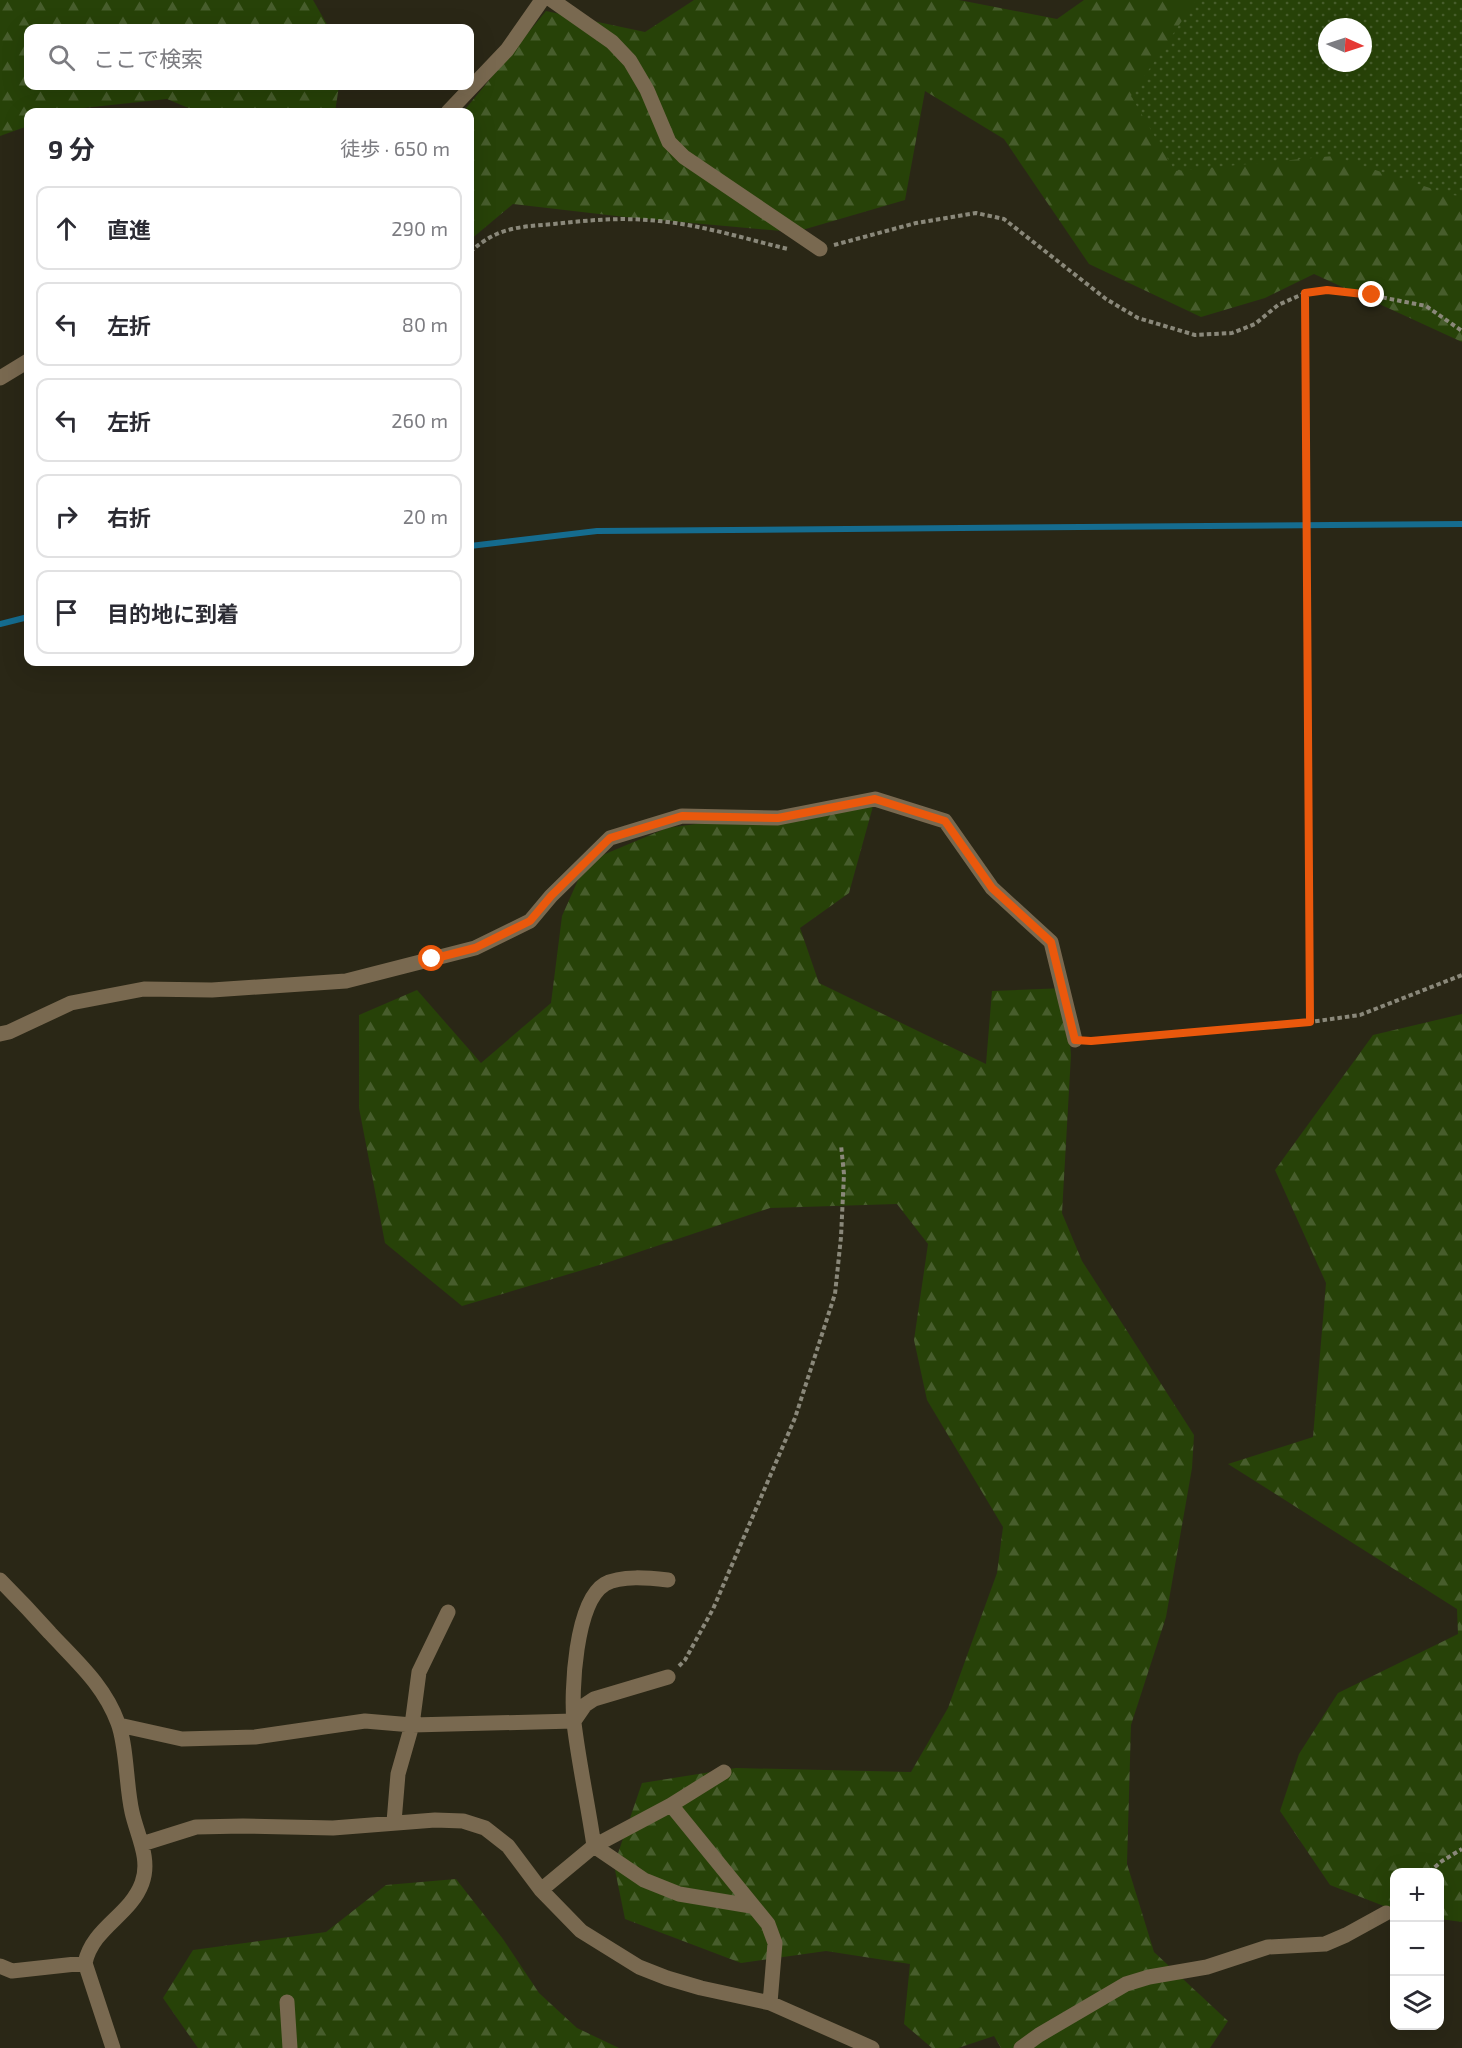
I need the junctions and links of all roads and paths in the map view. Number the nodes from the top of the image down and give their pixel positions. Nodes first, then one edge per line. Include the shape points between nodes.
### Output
1 (542, 0) edge
2 (552, 0) edge
3 (474, 85) edge
4 (469, 90) edge
5 (452, 108) edge
6 (474, 248) edge
7 (820, 249) junction
8 (1305, 293) junction
9 (1462, 331) edge
10 (24, 363) edge
11 (0, 378) edge
12 (1462, 975) edge
13 (1310, 1022) junction
14 (0, 1034) edge
15 (1075, 1040) joint
16 (841, 1145) dead end
17 (0, 1580) edge
18 (668, 1580) dead end
19 (448, 1612) dead end
20 (668, 1677) joint
21 (574, 1721) junction
22 (119, 1725) junction
23 (412, 1725) junction
24 (724, 1772) dead end
25 (671, 1805) junction
26 (394, 1822) junction
27 (142, 1844) junction
28 (594, 1846) junction
29 (1462, 1849) edge
30 (1434, 1868) edge
31 (541, 1890) junction
32 (751, 1906) junction
33 (1386, 1913) dead end
34 (85, 1963) junction
35 (0, 1966) edge
36 (287, 2002) dead end
37 (771, 2004) junction
38 (113, 2048) edge
39 (290, 2048) edge
40 (872, 2048) edge
41 (1020, 2048) edge

1 - 3 street via 507,50
2 - 7 street via 612,42 630,61 669,142 684,157
4 - 5 street
6 - 7 path via 485,238 507,229 634,219 685,224 793,250
7 - 8 path via 916,223 976,213 1004,219 1106,299 1138,318 1195,335 1232,333 1255,324 1278,305
8 - 9 path via 1355,292 1426,306
8 - 13 path
10 - 11 street
12 - 13 path via 1360,1015
13 - 15 path
14 - 15 street via 71,1003 144,989 212,990 346,981 475,948 530,921 610,838 682,816 778,818 875,799 945,821 992,888 1051,942
16 - 20 path via 842,1227 835,1294 795,1418 713,1609 685,1660
17 - 22 street via 99,1684
18 - 21 street via 626,1579 605,1584 592,1596 580,1625 576,1652
19 - 23 street via 418,1672
20 - 21 street via 594,1699
21 - 23 street
21 - 28 street
22 - 23 street via 182,1739 255,1737 365,1721
22 - 27 street via 132,1813
23 - 26 street via 398,1774
24 - 25 street
25 - 28 street
25 - 32 street
26 - 27 street via 333,1828 196,1827
26 - 31 street via 463,1821 485,1828 508,1846
27 - 34 street via 143,1881 134,1898 88,1950
28 - 31 street
28 - 32 street via 644,1880 670,1891
29 - 30 path
31 - 37 street via 581,1931 639,1967 701,1988
32 - 37 street via 768,1924 775,1943
33 - 41 street via 1325,1944 1268,1947 1207,1967 1126,1984
34 - 35 street via 12,1971
34 - 38 street
36 - 39 street
37 - 40 street

